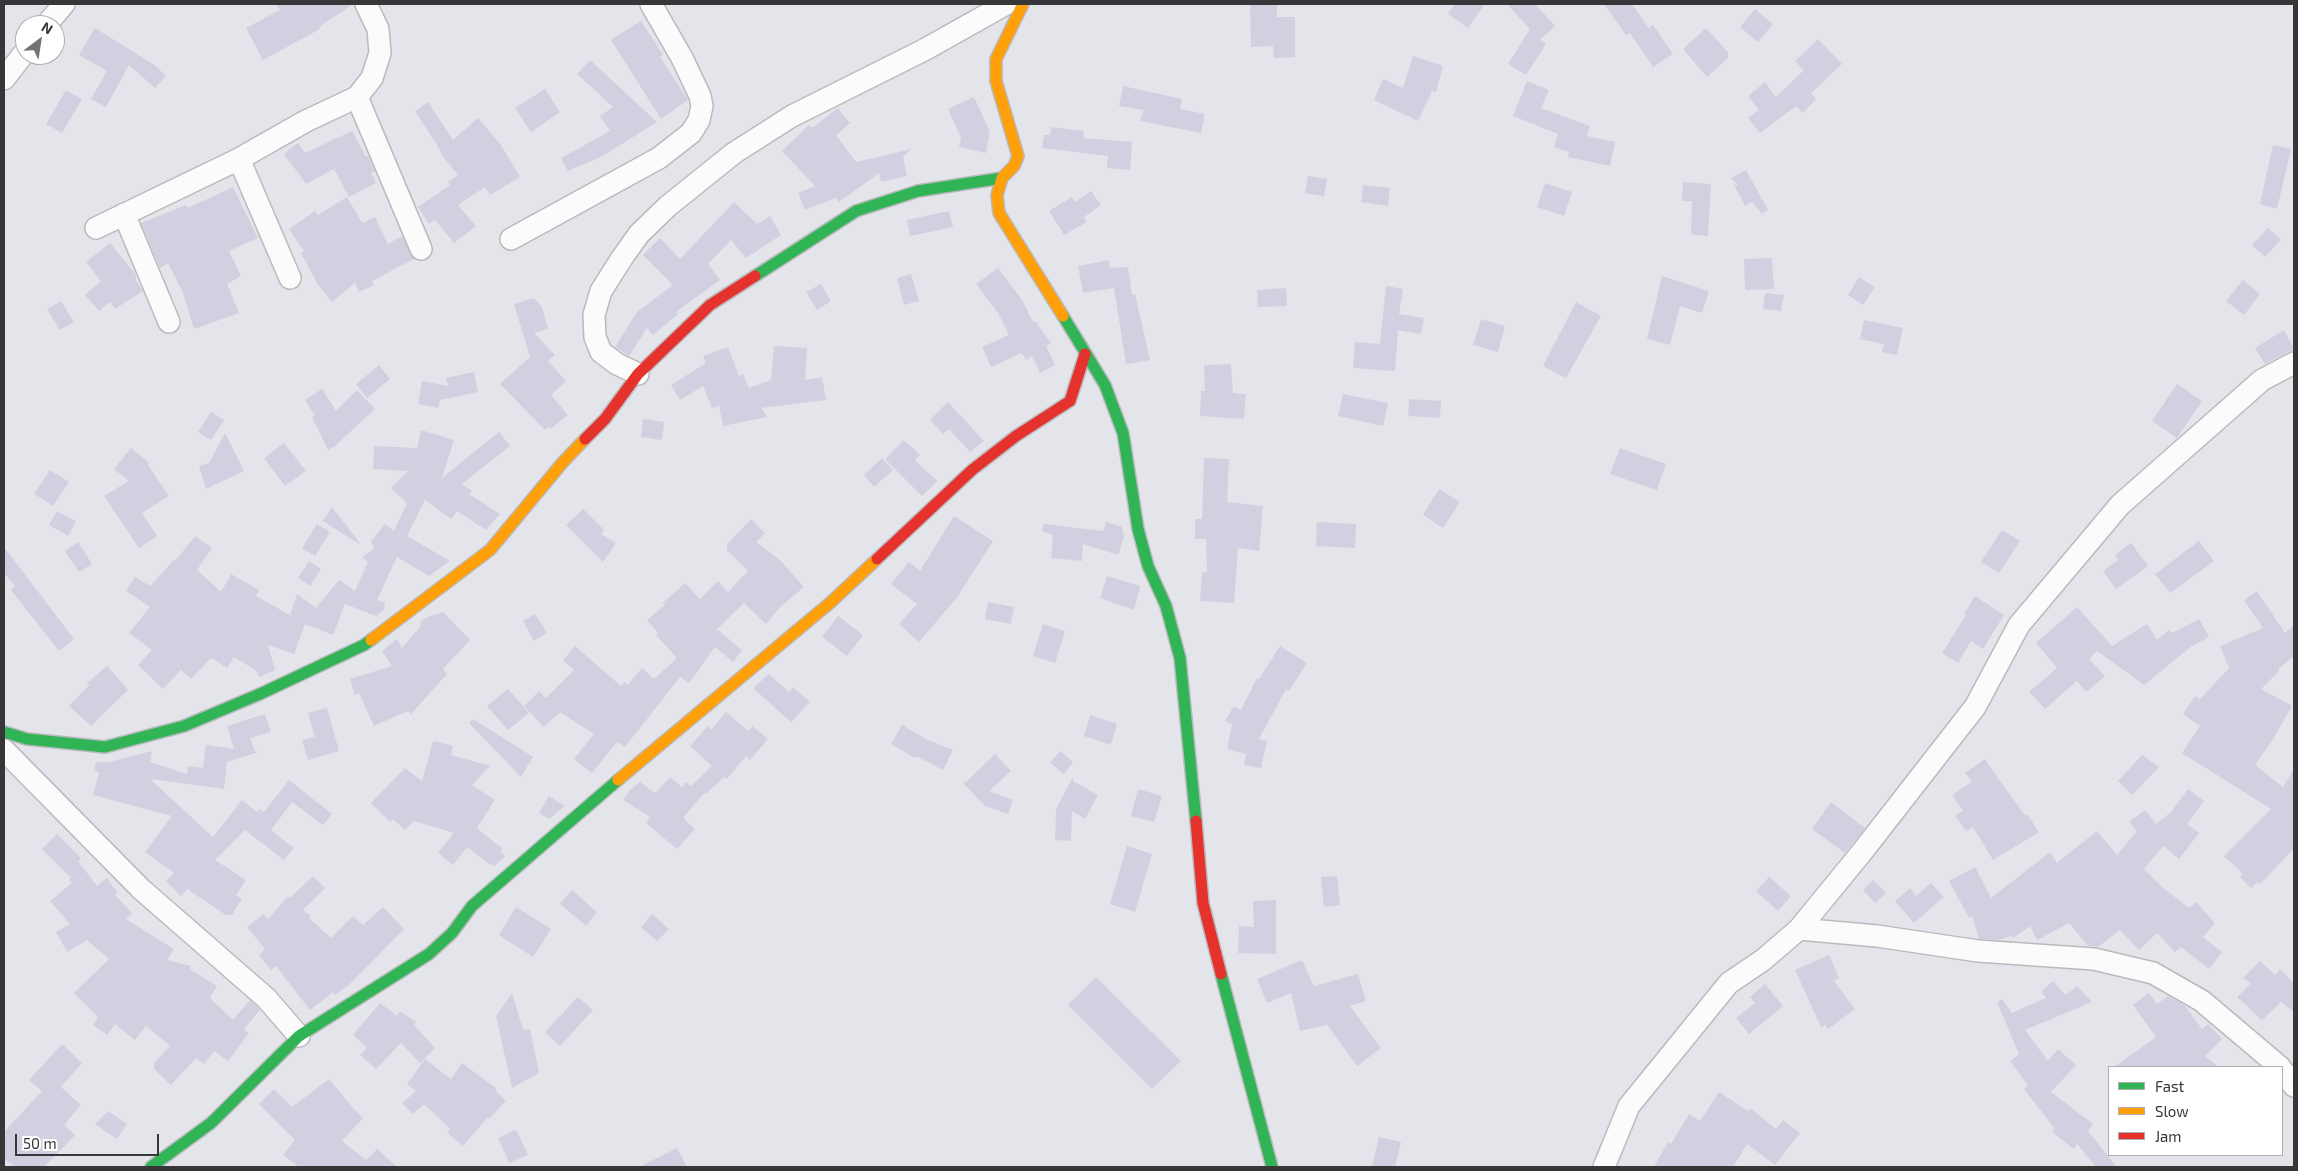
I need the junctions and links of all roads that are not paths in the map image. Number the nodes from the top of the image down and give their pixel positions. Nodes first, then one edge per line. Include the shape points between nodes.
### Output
1 (64, 4) edge
2 (366, 4) edge
3 (651, 4) edge
4 (1006, 4) edge
5 (1023, 4) edge
6 (55, 15) edge
7 (15, 65) edge
8 (4, 79) edge
9 (357, 97) junction
10 (239, 159) junction
11 (1002, 178) junction
12 (124, 214) junction
13 (96, 228) dead end
14 (511, 239) dead end
15 (421, 250) dead end
16 (290, 278) dead end
17 (169, 322) dead end
18 (1085, 354) junction
19 (2294, 363) edge
20 (638, 374) junction
21 (4, 732) edge
22 (4, 750) edge
23 (1799, 929) junction
24 (299, 1036) junction
25 (2279, 1066) edge
26 (2283, 1071) edge
27 (2294, 1086) edge
28 (151, 1167) edge
29 (1272, 1167) edge
30 (1604, 1167) edge

1 - 6 street
2 - 9 street via 378,29 380,53 372,78
3 - 14 street via 700,96 699,120 691,132 659,158
4 - 20 street via 924,50 792,116 720,165 668,206 639,234 601,291 594,314 595,337 601,352
5 - 11 street via 996,59 996,81 1018,156 1014,166
7 - 8 street
9 - 10 street
9 - 15 street
10 - 12 street
10 - 16 street
11 - 18 street via 997,195 999,213
11 - 20 street via 918,191 856,211 710,305
12 - 13 street
12 - 17 street
18 - 24 street via 1070,401 972,470 831,602 472,906 452,933 429,954
18 - 29 street via 1105,385 1123,433 1138,529 1148,566 1166,606 1180,658 1203,903
19 - 23 street via 2262,380 2120,504 2019,625 1975,707
20 - 21 street via 605,419 563,462 490,550 364,644 184,726 105,748 27,739
22 - 24 street via 141,889 266,998
23 - 25 street via 1877,936 1978,951 2094,959 2153,973 2202,1001
23 - 30 street via 1763,960 1729,983 1629,1106
24 - 28 street via 211,1123
26 - 27 street

